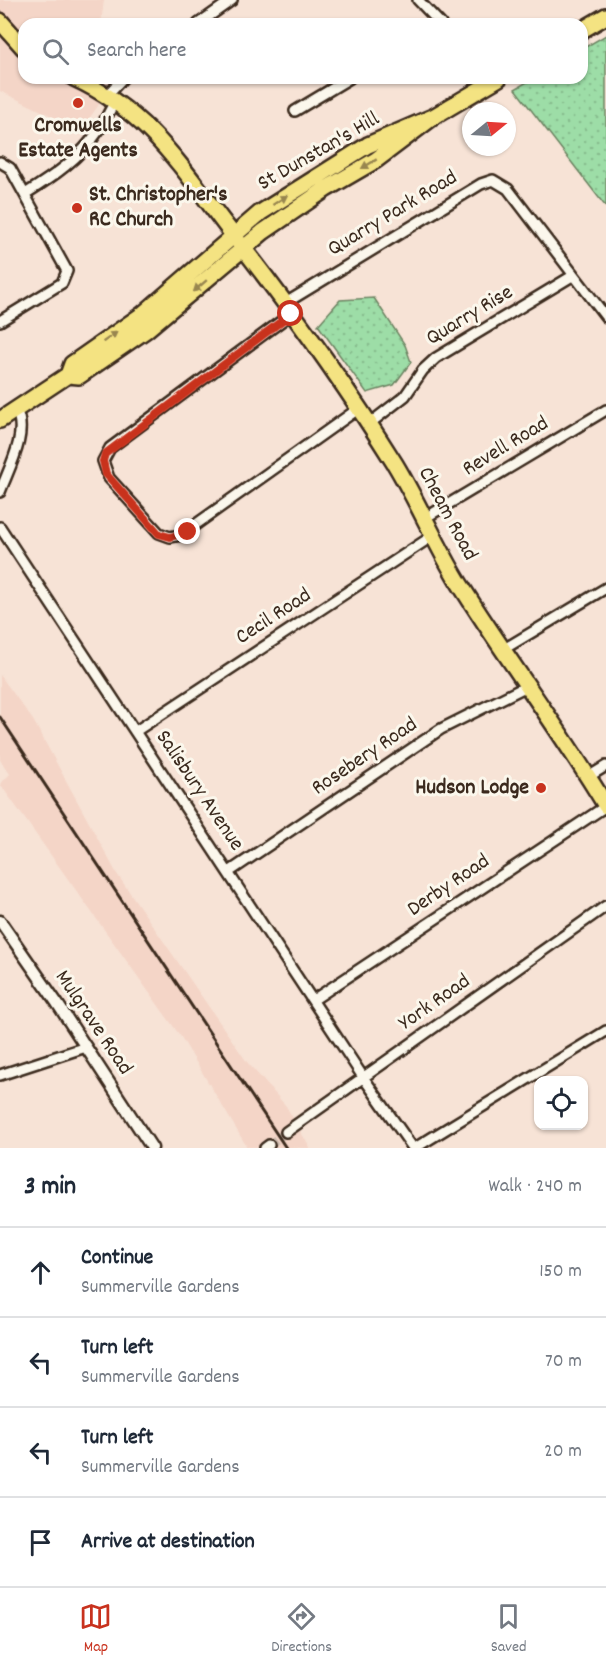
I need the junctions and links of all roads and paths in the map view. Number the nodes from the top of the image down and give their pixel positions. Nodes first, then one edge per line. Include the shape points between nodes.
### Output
1 (232, 0) edge
2 (418, 0) edge
3 (606, 16) edge
4 (206, 18) edge
5 (435, 18) edge
6 (0, 21) edge
7 (588, 26) edge
8 (18, 41) edge
9 (85, 84) edge
10 (119, 84) edge
11 (340, 84) edge
12 (489, 84) edge
13 (111, 98) junction
14 (295, 111) dead end
15 (433, 117) junction
16 (0, 162) edge
17 (25, 194) junction
18 (232, 234) junction
19 (243, 248) junction
20 (574, 275) junction
21 (285, 313) junction
22 (606, 317) edge
23 (0, 321) edge
24 (68, 375) junction
25 (358, 409) junction
26 (16, 410) junction
27 (606, 410) edge
28 (0, 420) edge
29 (369, 424) junction
30 (0, 492) edge
31 (425, 518) junction
32 (0, 527) edge
33 (434, 536) junction
34 (606, 588) edge
35 (504, 650) junction
36 (529, 685) junction
37 (136, 731) junction
38 (606, 766) edge
39 (588, 777) junction
40 (606, 806) edge
41 (229, 872) junction
42 (606, 906) edge
43 (0, 921) edge
44 (313, 1000) junction
45 (606, 1030) edge
46 (86, 1047) junction
47 (0, 1075) edge
48 (363, 1077) junction
49 (286, 1132) tunnel mouth
50 (152, 1148) edge
51 (414, 1148) edge

1 - 4 street
2 - 5 street
3 - 7 highway
6 - 8 highway
9 - 13 highway, Cheam Road
10 - 13 street
11 - 14 street
12 - 15 highway, St Dunstan's Hill
13 - 17 street via 100,128 78,156
13 - 18 highway, Cheam Road via 179,161
18 -> 15 highway, St Dunstan's Hill via 368,145
15 -> 19 highway, St Dunstan's Hill via 376,160 326,189
16 - 17 street via 10,168
17 - 23 street via 66,266 66,278
18 - 19 highway, Cheam Road
24 -> 18 highway, St Dunstan's Hill via 72,364 142,315
19 - 21 highway, Cheam Road
19 -> 24 highway, St Dunstan's Hill via 146,330 79,376
20 - 21 street, Quarry Park Road via 508,189 493,180 481,184
20 - 22 street, Quarry Park Road
20 - 29 street, Quarry Rise via 436,358 405,396
21 - 25 highway, Cheam Road
21 - 25 street via 110,447 103,461 109,478 159,534 182,535
24 - 26 highway
25 - 29 highway, Cheam Road
26 - 28 highway
26 - 30 street via 22,430
27 - 31 street, Revell Road
29 - 31 highway, Cheam Road
31 - 33 highway, Cheam Road
32 - 37 street, Salisbury Avenue
33 - 35 highway, Cheam Road
33 - 37 street, Cecil Road
34 - 35 street
35 - 36 highway, Cheam Road
36 - 39 highway, Cheam Road
36 - 41 street, Rosebery Road via 441,729
37 - 41 street, Salisbury Avenue
38 - 39 street
39 - 40 highway, Cheam Road
40 - 44 street, Derby Road
41 - 44 street, Salisbury Avenue
42 - 48 street, York Road
43 - 46 street, Mulgrave Road
44 - 48 street, Salisbury Avenue
45 - 51 street
46 - 47 street
46 - 50 street, Mulgrave Road
48 - 49 street, York Road
48 - 51 street, Salisbury Avenue

